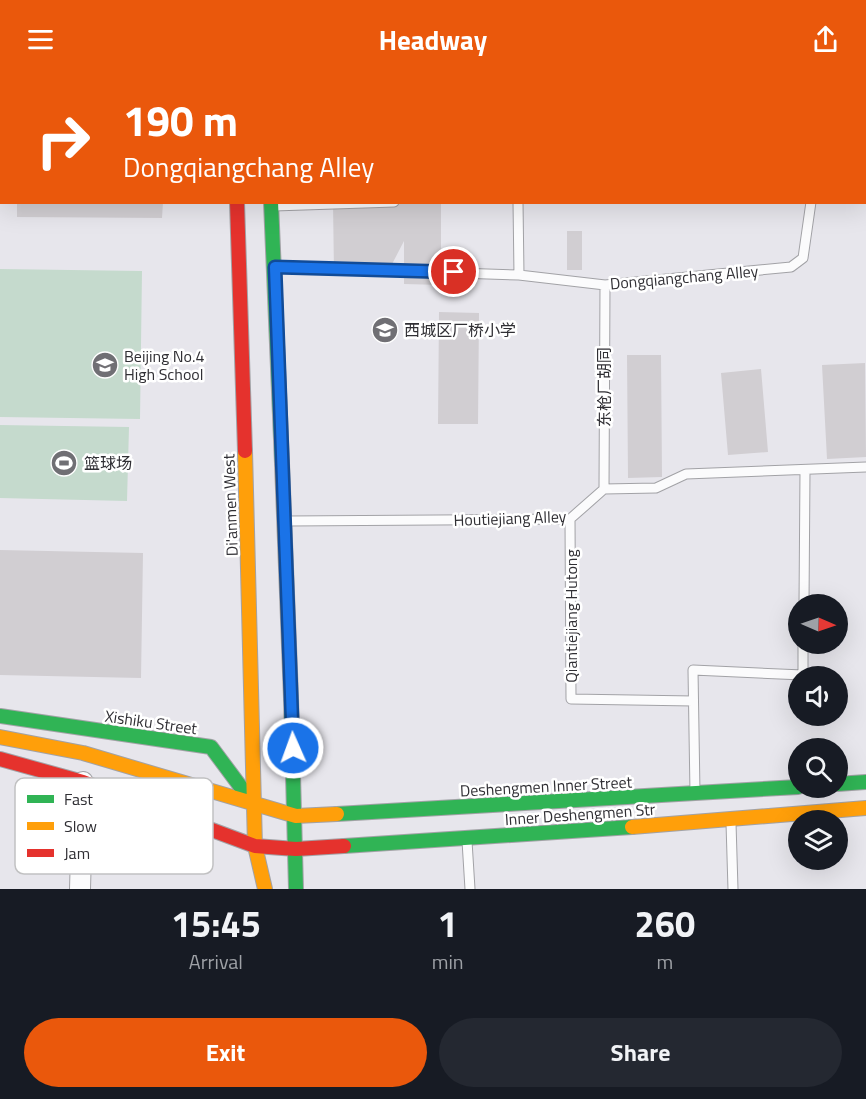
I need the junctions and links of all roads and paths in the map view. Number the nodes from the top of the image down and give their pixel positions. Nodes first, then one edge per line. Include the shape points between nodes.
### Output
1 (237, 204) edge
2 (272, 204) edge
3 (518, 204) edge
4 (811, 204) edge
5 (275, 267) junction
6 (519, 275) junction
7 (605, 285) junction
8 (866, 467) edge
9 (805, 471) junction
10 (604, 489) junction
11 (570, 519) junction
12 (284, 521) junction
13 (804, 594) edge
14 (803, 654) edge
15 (693, 701) junction
16 (0, 716) edge
17 (0, 737) edge
18 (0, 759) edge
19 (0, 775) edge
20 (36, 778) edge
21 (69, 778) edge
22 (164, 778) edge
23 (863, 782) edge
24 (848, 783) edge
25 (788, 788) edge
26 (213, 793) edge
27 (695, 795) junction
28 (255, 806) junction
29 (864, 808) edge
30 (296, 816) junction
31 (731, 820) junction
32 (213, 830) edge
33 (467, 839) junction
34 (255, 846) junction
35 (296, 849) junction
36 (80, 874) edge
37 (80, 889) edge
38 (265, 889) edge
39 (296, 889) edge
40 (470, 889) edge
41 (733, 889) edge

1 - 28 main road, Di'anmen West
2 - 5 main road
3 - 6 lane
4 - 7 lane, Dongqiangchang Alley via 803,258 791,267
5 - 6 lane, Dongqiangchang Alley
5 - 12 main road
6 - 7 lane, Dongqiangchang Alley
7 - 10 lane, 东枪厂胡同
8 - 9 lane
9 - 10 lane via 686,474 656,488
9 - 13 lane
10 - 11 lane, Houtiejiang Alley
11 - 12 lane, Houtiejiang Alley
11 - 15 lane, Qiantiejiang Hutong via 571,699
12 - 30 main road
14 - 15 lane via 803,675 693,670
15 - 27 lane
16 - 28 main road, Xishiku Street via 211,747
17 - 22 main road via 83,753
18 - 21 main road
19 - 20 main road
23 - 24 main road
23 - 29 main road
25 - 27 main road, Deshengmen Inner Street
26 - 28 main road
27 - 30 main road, Deshengmen Inner Street
28 - 30 main road, Deshengmen Inner Street
28 - 34 main road, Di'anmen West
29 - 31 main road, Inner Deshengmen Str
30 - 35 main road
31 - 33 main road, Inner Deshengmen Str
31 - 41 lane
32 - 34 main road, Inner Deshengmen Str
33 - 35 main road, Inner Deshengmen Str
33 - 40 lane
34 - 35 main road, Inner Deshengmen Str
34 - 38 main road, Di'anmen West
35 - 39 main road
36 - 37 street

